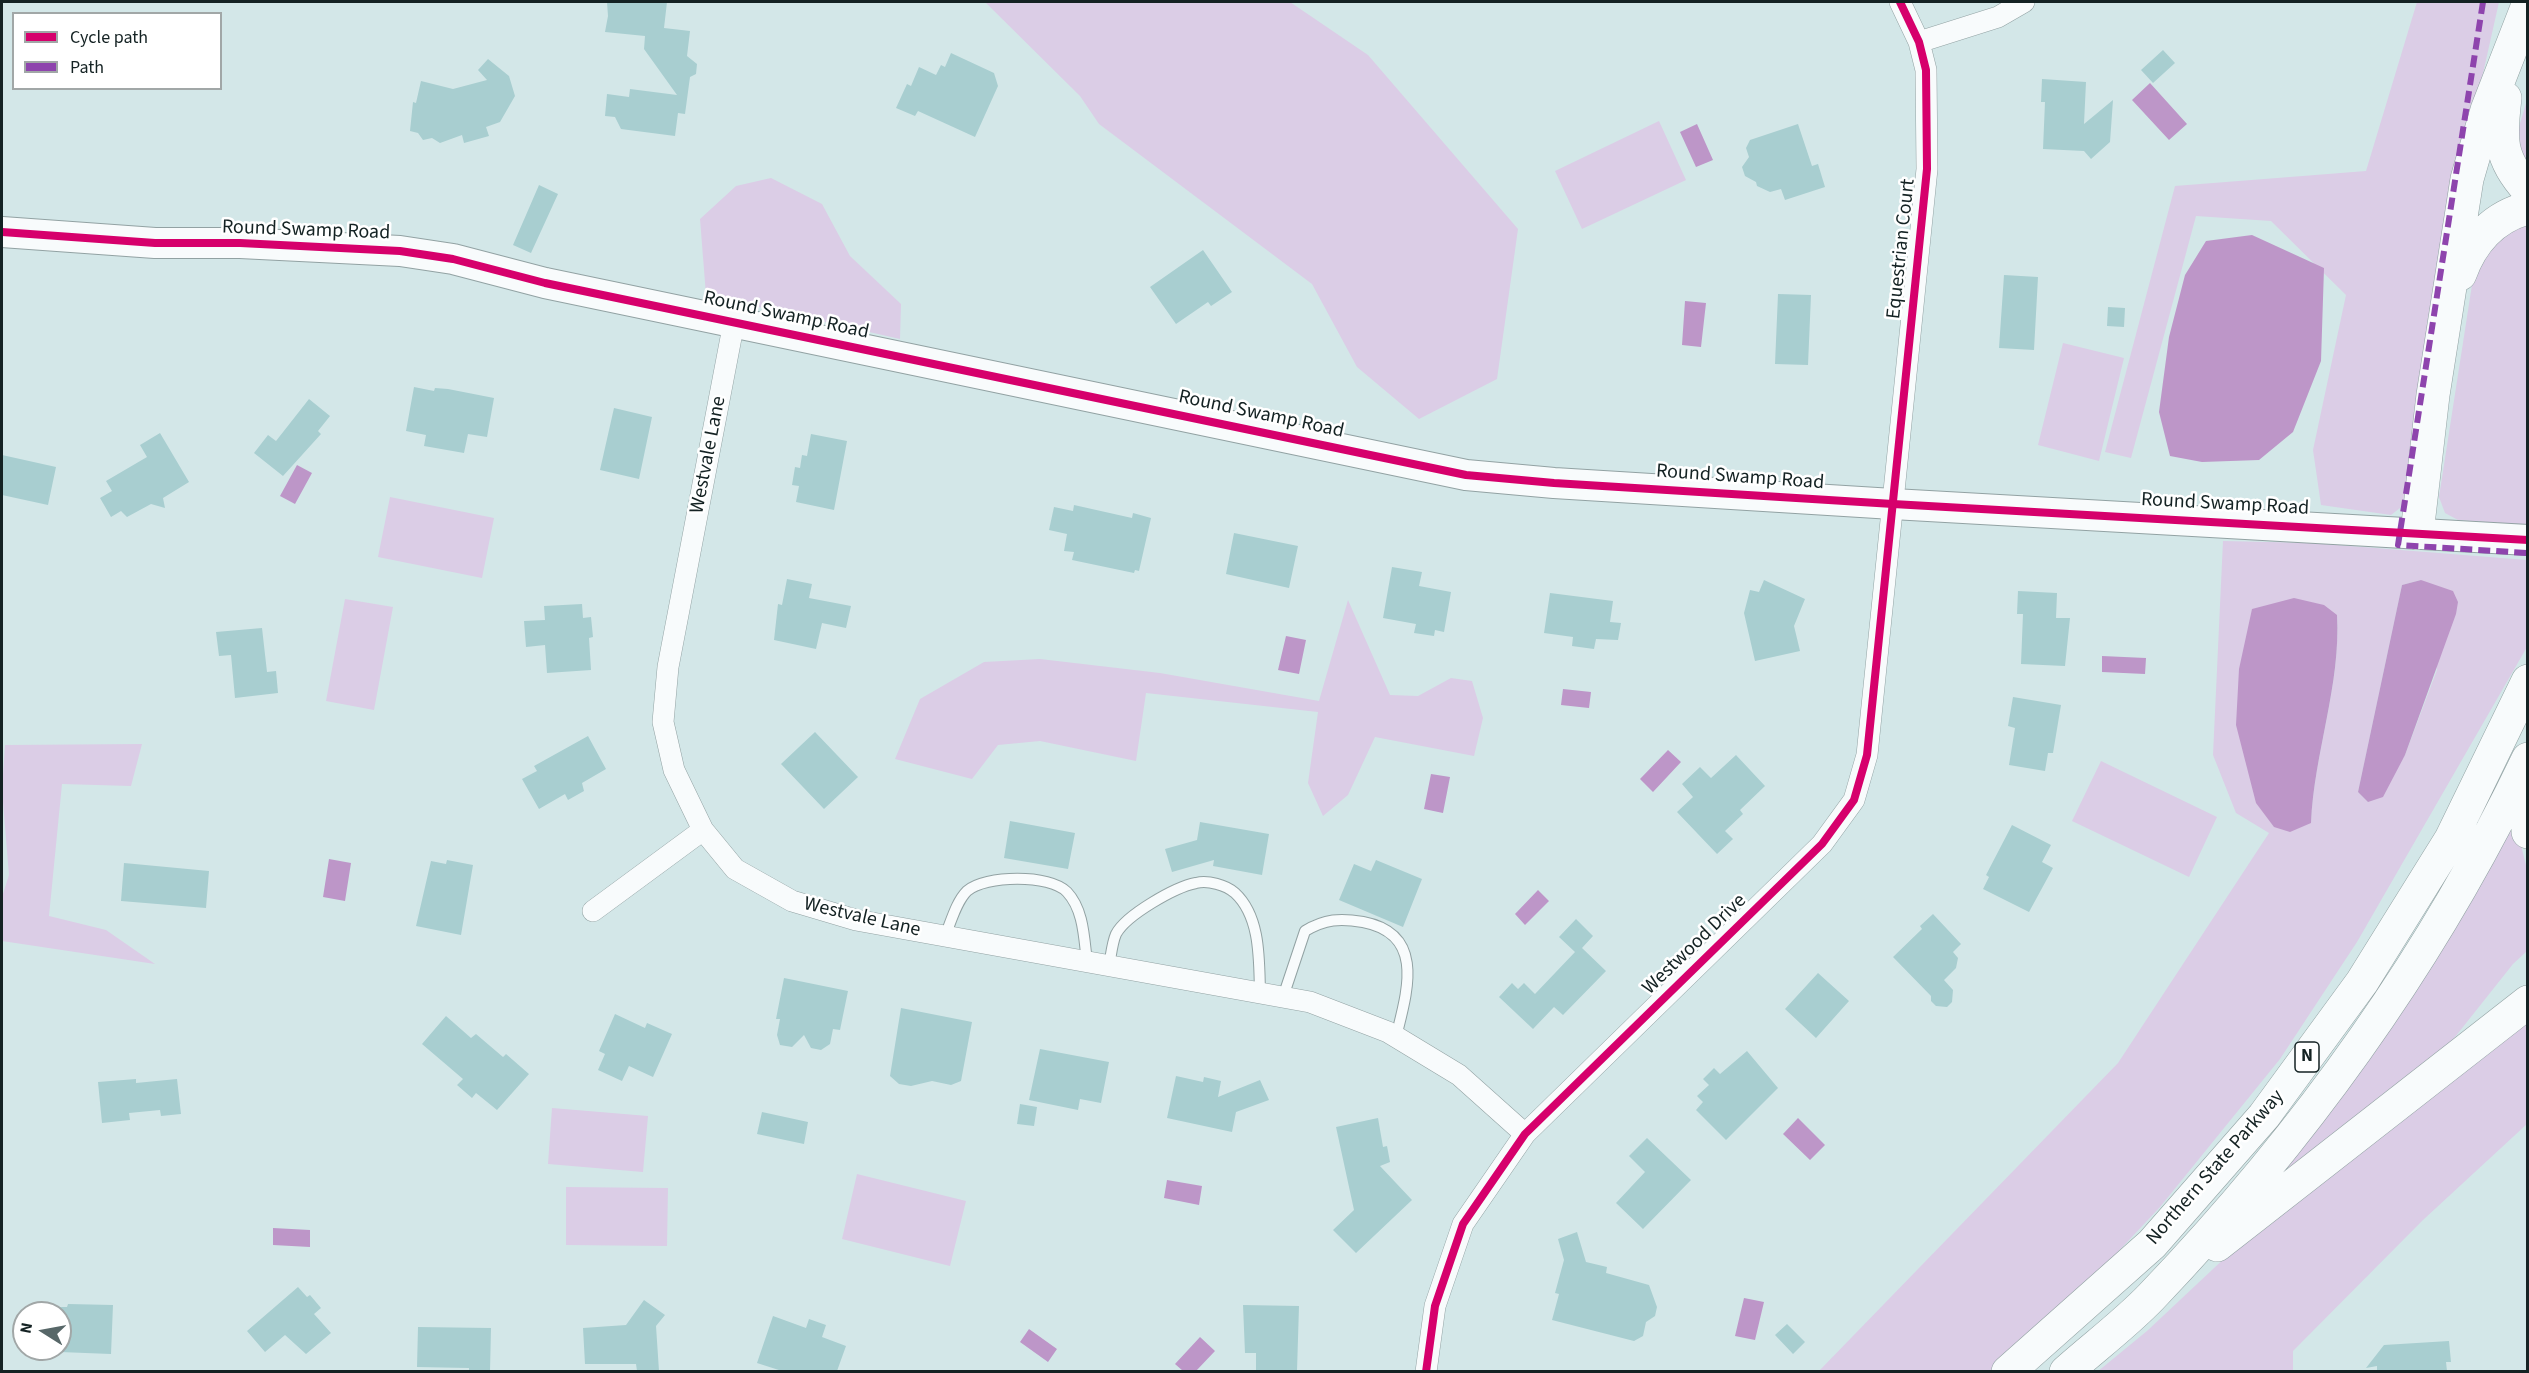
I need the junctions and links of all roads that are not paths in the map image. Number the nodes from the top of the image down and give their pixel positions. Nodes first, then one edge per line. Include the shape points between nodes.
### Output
1 (1900, 2) edge
2 (2024, 2) edge
3 (2528, 5) edge
4 (1919, 42) junction
5 (2513, 43) junction
6 (2528, 190) edge
7 (2528, 208) edge
8 (2, 232) edge
9 (734, 322) junction
10 (2444, 327) junction
11 (1893, 504) junction
12 (2417, 533) junction
13 (2528, 540) edge
14 (2528, 681) edge
15 (2528, 759) edge
16 (2528, 810) edge
17 (703, 830) junction
18 (2528, 832) edge
19 (593, 911) dead end
20 (945, 936) junction
21 (1087, 962) junction
22 (1109, 966) junction
23 (1260, 993) junction
24 (1283, 997) junction
25 (2528, 1002) edge
26 (1396, 1037) junction
27 (1525, 1134) junction
28 (2150, 1298) junction
29 (1426, 1371) edge
30 (2008, 1371) edge
31 (2066, 1371) edge

1 - 4 street, Equestrian Court
2 - 4 street via 1998,17
3 - 5 highway
4 - 11 street, Equestrian Court via 1926,70 1927,169
5 - 6 highway via 2501,148 2512,172
5 - 10 highway via 2487,110 2467,179
7 - 10 highway via 2498,220 2476,242 2465,260
8 - 9 street, Round Swamp Road via 155,243 400,251 453,259 545,283
9 - 11 street, Round Swamp Road via 1466,475
9 - 17 street, Westvale Lane via 668,666 663,722 674,770
10 - 12 highway
11 - 12 street, Round Swamp Road
11 - 27 street, Westwood Drive via 1867,755 1854,801 1822,844
12 - 13 street, Round Swamp Road
14 - 30 highway, Northern State Parkway / N via 2451,838 2362,982 2264,1116 2152,1244
15 - 28 highway, Northern State Parkway / N via 2443,918 2359,1049 2268,1166
16 - 18 highway
17 - 19 street
17 - 20 street, Westvale Lane via 735,870 792,902 856,920
20 - 21 street, Westvale Lane
20 - 21 lane via 968,891 986,881 1052,882 1067,892 1083,922
21 - 22 street, Westvale Lane
22 - 23 street, Westvale Lane
22 - 23 lane via 1117,934 1134,915 1198,882 1224,885 1248,912 1255,932
23 - 24 street, Westvale Lane
24 - 26 street, Westvale Lane via 1310,1002
24 - 26 lane via 1305,931 1322,921 1345,919 1374,924 1395,936 1404,949 1407,987
25 - 28 highway
26 - 27 street, Westvale Lane via 1459,1075
27 - 29 street, Westwood Drive via 1464,1224 1435,1306
28 - 31 highway, Northern State Parkway / N

